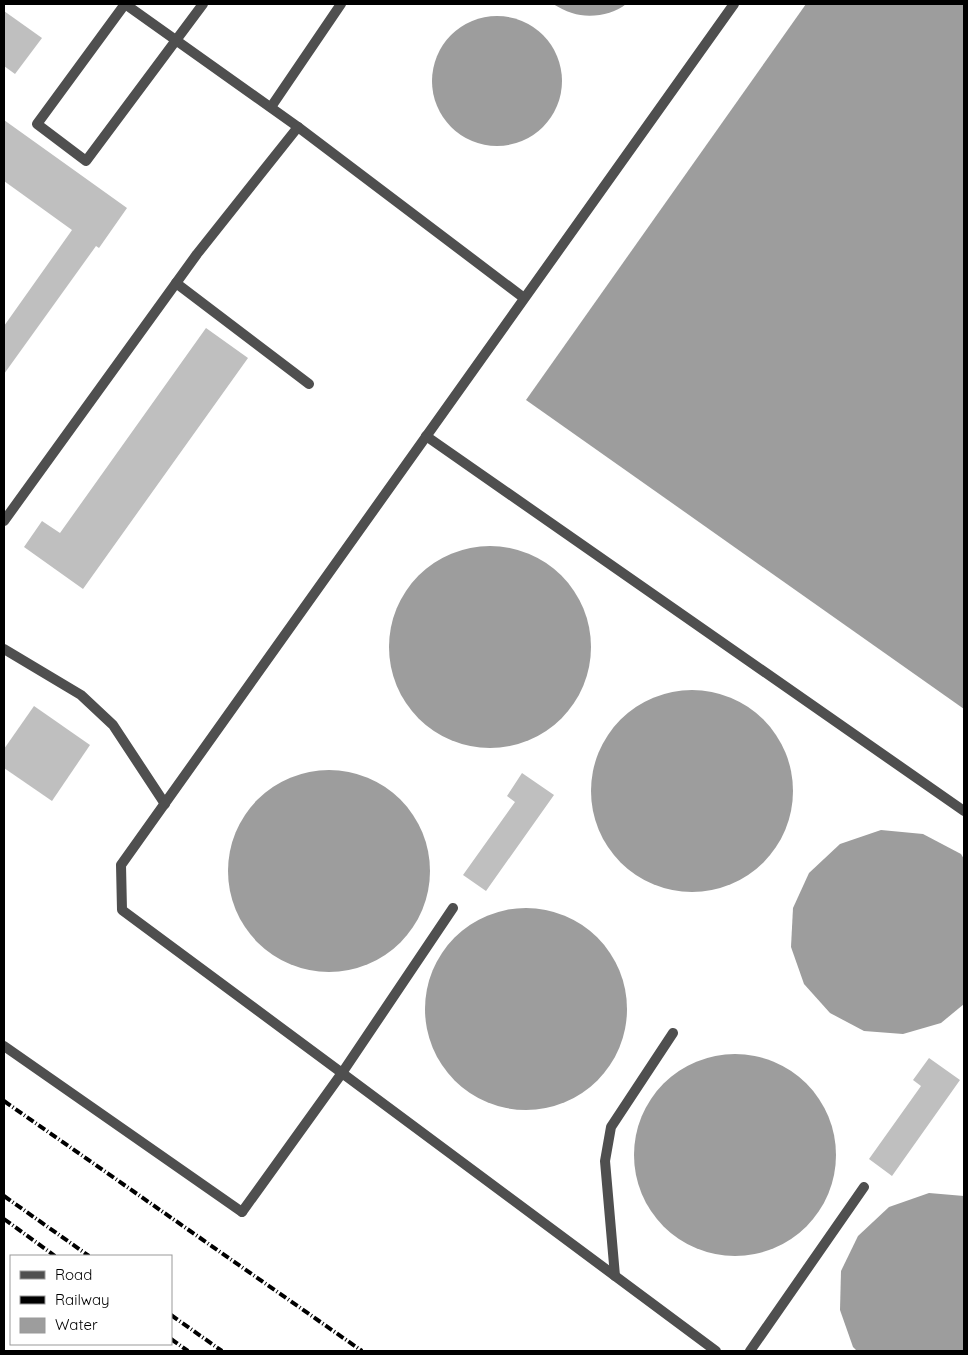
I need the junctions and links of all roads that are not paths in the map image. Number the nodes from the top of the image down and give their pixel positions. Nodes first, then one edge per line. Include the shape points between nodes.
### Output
1 (125, 4) edge
2 (203, 4) edge
3 (342, 4) edge
4 (734, 4) edge
5 (177, 41) junction
6 (271, 107) junction
7 (298, 127) junction
8 (176, 283) junction
9 (524, 298) junction
10 (309, 384) dead end
11 (426, 436) junction
12 (4, 521) edge
13 (4, 649) edge
14 (164, 804) junction
15 (964, 811) edge
16 (453, 908) dead end
17 (673, 1033) dead end
18 (4, 1046) edge
19 (342, 1073) junction
20 (864, 1187) dead end
21 (615, 1276) junction
22 (716, 1351) edge
23 (750, 1351) edge

1 - 5 street
1 - 5 street via 37,124 86,161
2 - 5 street
3 - 6 street
4 - 9 street
5 - 6 street
6 - 7 street
7 - 8 street
7 - 9 street
8 - 10 street
8 - 12 street
9 - 11 street
11 - 14 street
11 - 15 street
13 - 14 street via 81,695 113,725
14 - 19 street via 121,866 122,910
16 - 19 street
17 - 21 street via 611,1127 605,1161
18 - 19 street via 242,1212
19 - 21 street
20 - 23 street
21 - 22 street

